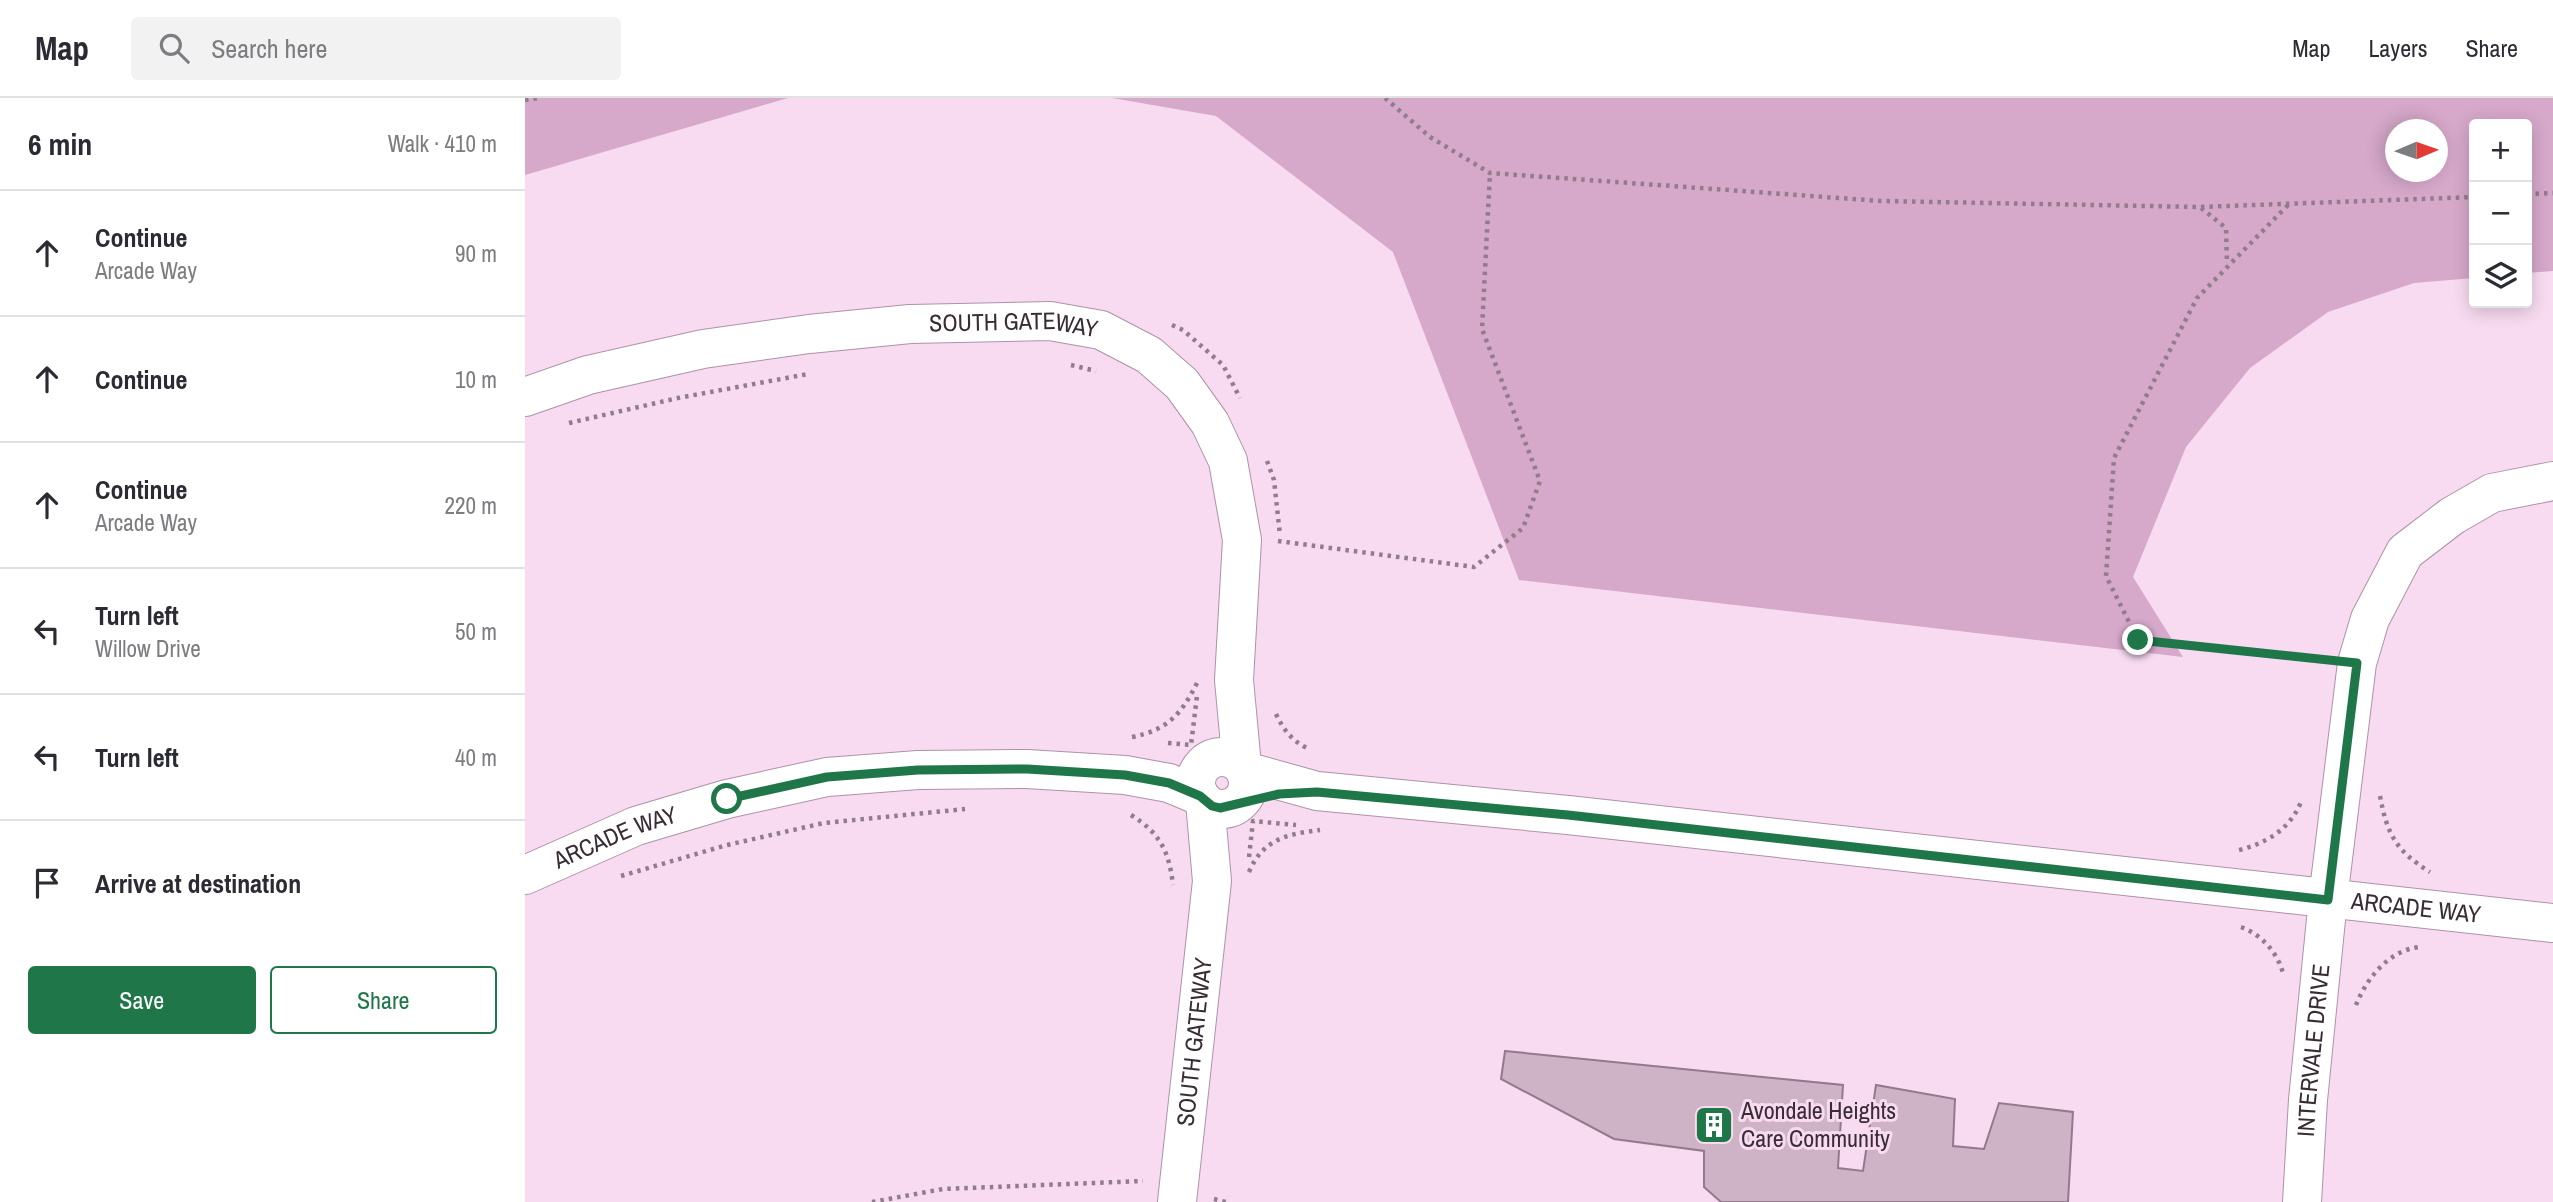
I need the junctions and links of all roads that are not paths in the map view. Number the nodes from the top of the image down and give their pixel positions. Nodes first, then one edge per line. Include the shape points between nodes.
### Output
1 (525, 397) edge
2 (2553, 481) edge
3 (1219, 779) junction
4 (525, 876) edge
5 (2328, 900) junction
6 (2553, 923) edge
7 (1195, 1200) edge
8 (2302, 1202) edge

1 - 3 street, SOUTH GATEWAY via 588,375 703,349 910,324 1050,321 1101,330 1149,355 1182,384 1210,423 1228,461 1242,540 1234,680
2 - 5 street, INTERVALE DRIVE via 2492,493 2405,552 2370,618 2357,663
3 - 4 street, ARCADE WAY via 1125,757 1027,769 827,777 727,799 636,826
3 - 5 street, ARCADE WAY
3 - 7 street, SOUTH GATEWAY
5 - 6 street, ARCADE WAY
5 - 8 street, INTERVALE DRIVE

